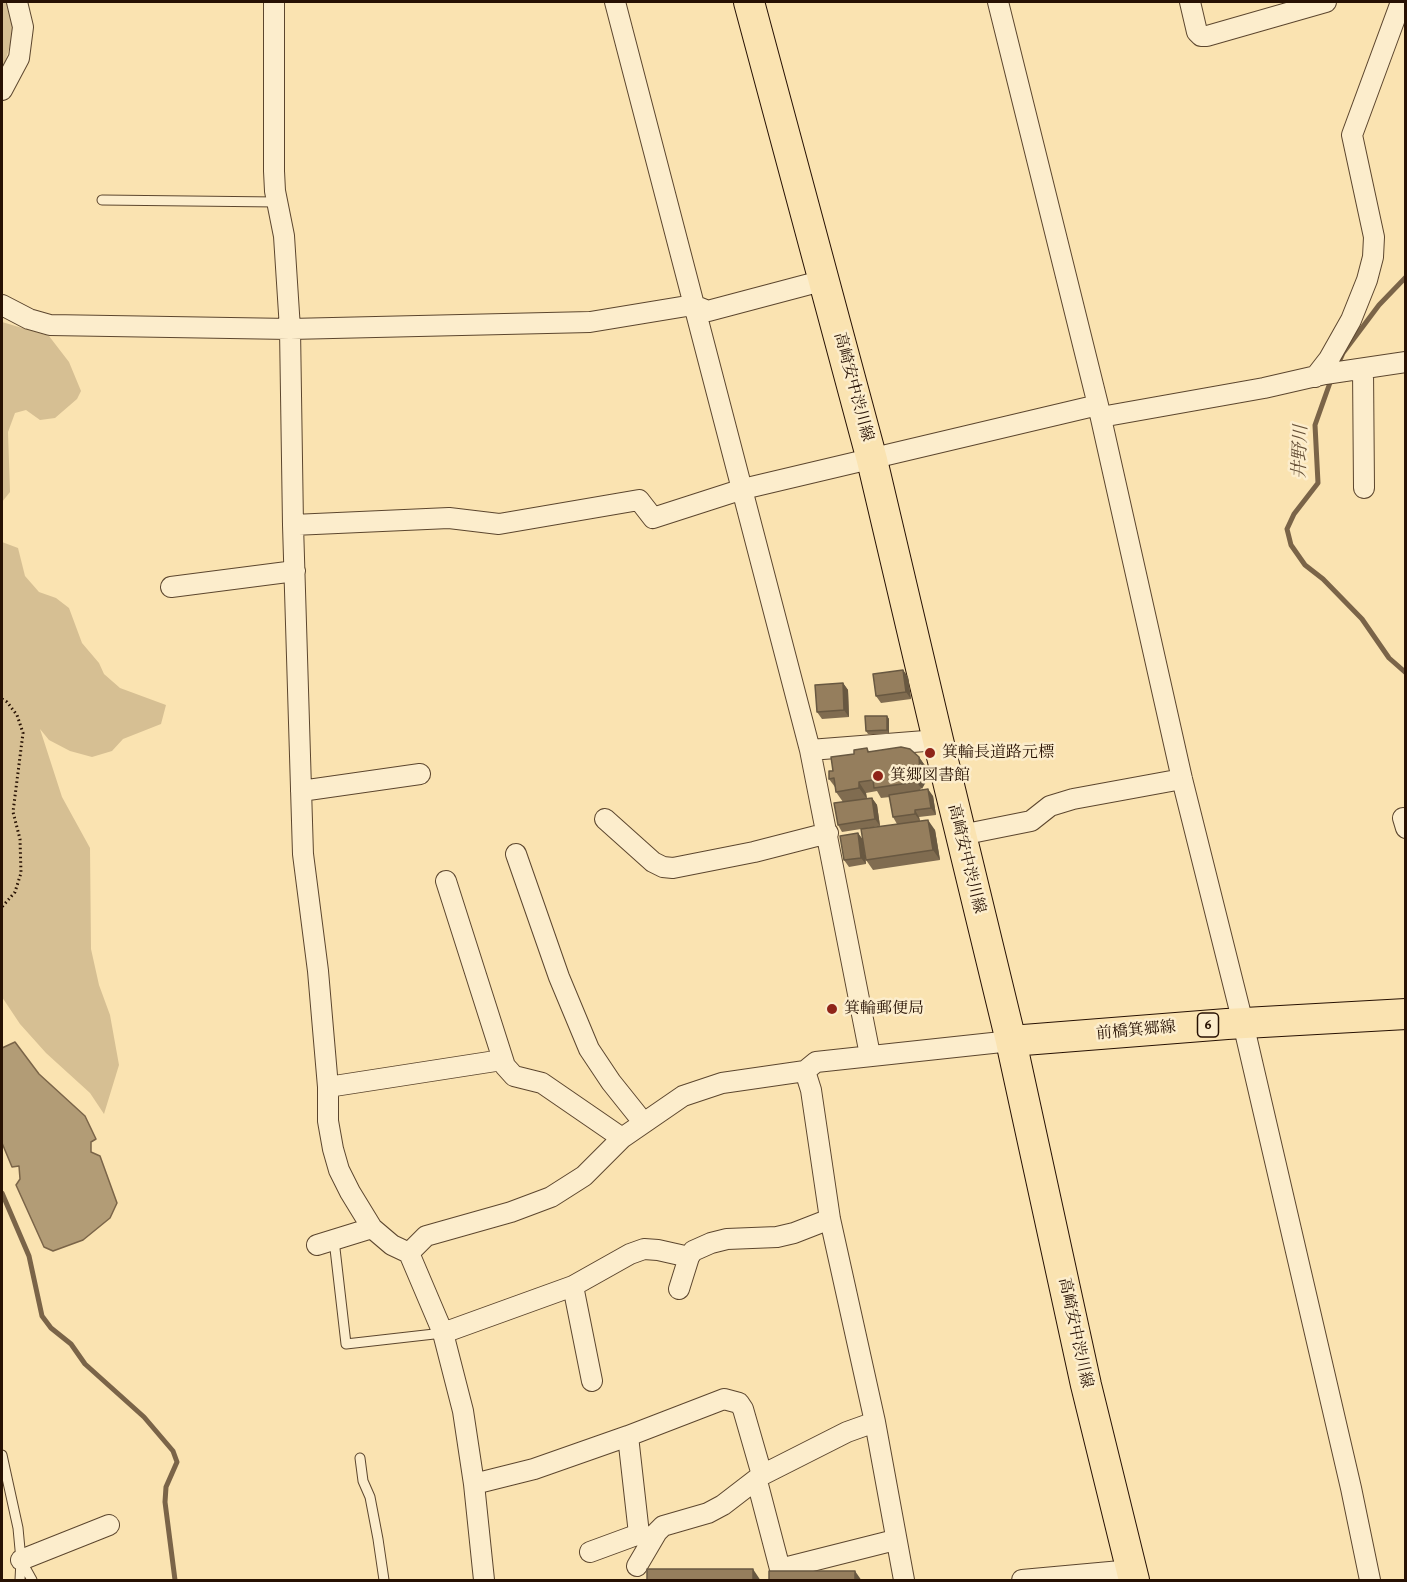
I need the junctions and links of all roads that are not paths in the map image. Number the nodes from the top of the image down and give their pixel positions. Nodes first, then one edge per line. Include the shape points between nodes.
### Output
1 (17, 2) edge
2 (274, 2) edge
3 (615, 2) edge
4 (749, 2) edge
5 (998, 2) edge
6 (1190, 2) edge
7 (1326, 2) edge
8 (1401, 2) edge
9 (2, 90) edge
10 (102, 200) dead end
11 (277, 202) junction
12 (825, 280) junction
13 (2, 304) edge
14 (693, 305) junction
15 (290, 329) junction
16 (1406, 362) edge
17 (1337, 373) junction
18 (1100, 411) junction
19 (872, 460) junction
20 (1364, 488) dead end
21 (743, 489) junction
22 (293, 525) junction
23 (295, 571) junction
24 (171, 587) dead end
25 (938, 740) junction
26 (810, 750) junction
27 (420, 774) dead end
28 (1182, 779) junction
29 (302, 791) junction
30 (605, 819) dead end
31 (828, 833) junction
32 (961, 836) junction
33 (516, 854) dead end
34 (446, 881) dead end
35 (1406, 1014) edge
36 (1243, 1023) junction
37 (1011, 1041) junction
38 (870, 1056) junction
39 (502, 1060) junction
40 (805, 1071) junction
41 (328, 1087) junction
42 (643, 1122) junction
43 (622, 1138) junction
44 (830, 1219) junction
45 (372, 1228) junction
46 (325, 1242) joint
47 (409, 1253) junction
48 (689, 1257) junction
49 (573, 1286) junction
50 (679, 1289) dead end
51 (443, 1333) junction
52 (592, 1381) dead end
53 (875, 1422) junction
54 (628, 1436) junction
55 (2, 1455) edge
56 (360, 1458) dead end
57 (759, 1478) junction
58 (474, 1484) junction
59 (109, 1525) dead end
60 (646, 1536) junction
61 (895, 1540) junction
62 (590, 1552) dead end
63 (21, 1560) junction
64 (638, 1566) dead end
65 (1133, 1575) edge
66 (20, 1581) edge
67 (32, 1581) edge
68 (384, 1581) edge
69 (484, 1581) edge
70 (904, 1581) edge
71 (1022, 1581) edge
72 (1370, 1581) edge

1 - 9 street via 23,27 19,58
2 - 11 street
3 - 14 street
4 - 12 main road, 高崎安中渋川線
5 - 18 street
6 - 7 street via 1197,32 1207,36
8 - 17 street via 1352,135 1374,237 1373,256 1351,320 1329,359
10 - 11 lane
11 - 15 street via 284,236
12 - 14 street via 708,311
12 - 19 main road, 高崎安中渋川線
13 - 15 street via 28,319 50,325
14 - 15 street via 590,322
14 - 21 street
15 - 22 street
16 - 17 street
17 - 18 street via 1264,388
17 - 20 street
18 - 19 street
18 - 28 street
19 - 21 street
19 - 25 main road, 高崎安中渋川線
21 - 22 street via 653,518 639,500 499,524 449,518
21 - 26 street
22 - 23 street
23 - 24 street
23 - 29 street
25 - 26 street
25 - 32 main road, 高崎安中渋川線
26 - 31 street
27 - 29 street
28 - 32 street via 1073,799 1050,807 1031,821
28 - 36 street
29 - 41 street via 303,854
30 - 31 street via 653,862 673,868
31 - 38 street
32 - 37 main road, 高崎安中渋川線
33 - 42 street via 559,977 589,1048
34 - 39 street
35 - 36 main road, 前橋箕郷線 / 6
36 - 37 main road, 前橋箕郷線 / 6
36 - 72 street
37 - 38 street
37 - 65 main road, 高崎安中渋川線 via 1086,1385
38 - 40 street via 816,1062
39 - 41 street
39 - 43 street via 514,1076 542,1083
40 - 42 street via 722,1083 682,1096
40 - 44 street
41 - 45 street via 328,1121 339,1170
42 - 43 street
43 - 47 street via 584,1176 551,1197 426,1236
44 - 48 street via 777,1237 711,1243
44 - 53 street
45 - 46 street
45 - 47 street
46 - 51 lane via 346,1344
47 - 51 street
48 - 49 street via 644,1249
48 - 50 street
49 - 51 street
49 - 52 street
51 - 58 street via 463,1411
53 - 57 street via 847,1432
53 - 61 street
54 - 57 street via 724,1399 733,1400 743,1409
54 - 58 street via 534,1469
54 - 60 street
55 - 63 lane
56 - 68 lane
57 - 60 street via 708,1513 663,1526
57 - 61 street via 780,1569
58 - 69 street
59 - 63 street
60 - 62 street
60 - 64 street
61 - 70 street
63 - 66 lane
63 - 67 lane
65 - 71 street

